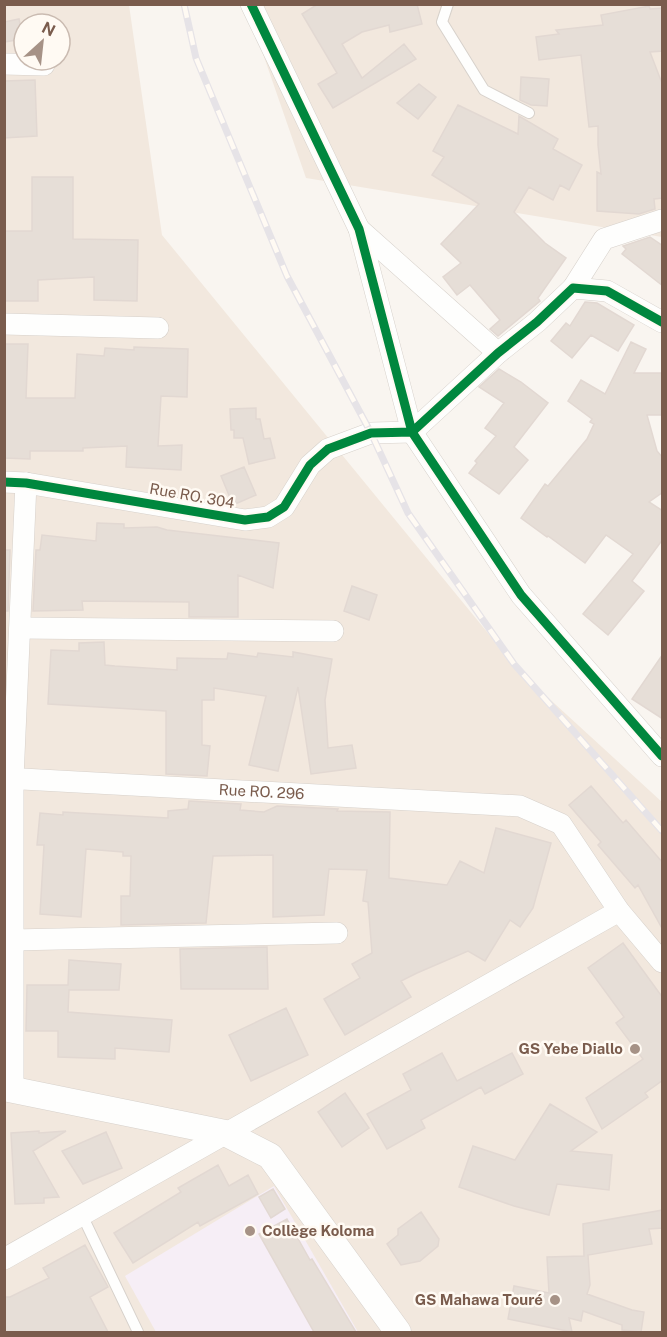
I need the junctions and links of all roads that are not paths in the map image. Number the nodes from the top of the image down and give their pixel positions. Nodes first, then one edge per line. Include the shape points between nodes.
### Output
1 (251, 4) edge
2 (448, 4) edge
3 (529, 113) dead end
4 (663, 220) edge
5 (359, 229) junction
6 (573, 288) junction
7 (663, 322) edge
8 (4, 324) edge
9 (158, 328) dead end
10 (498, 353) junction
11 (412, 432) junction
12 (4, 482) edge
13 (26, 483) junction
14 (20, 628) junction
15 (333, 631) dead end
16 (663, 756) edge
17 (9, 778) edge
18 (619, 911) junction
19 (337, 933) dead end
20 (9, 940) edge
21 (663, 962) edge
22 (9, 1089) edge
23 (225, 1133) junction
24 (82, 1215) junction
25 (4, 1259) edge
26 (138, 1332) edge
27 (402, 1332) edge

1 - 5 street
2 - 3 lane via 442,22 483,90
4 - 6 street via 604,239
5 - 10 street
5 - 11 street
6 - 7 street via 607,291
6 - 10 street
8 - 9 street
10 - 11 street
11 - 13 street, Rue RO. 304 via 371,433 328,449 310,465 284,507 268,517 245,520
11 - 16 street via 521,595
12 - 13 street, Rue RO. 304
13 - 14 street
14 - 15 street
14 - 17 street
17 - 18 street, Rue RO. 296 via 520,806 561,824
17 - 20 street
18 - 21 street
18 - 23 street
19 - 20 street
20 - 22 street
22 - 23 street
23 - 24 street
23 - 27 street via 270,1156
24 - 25 street
24 - 26 lane

